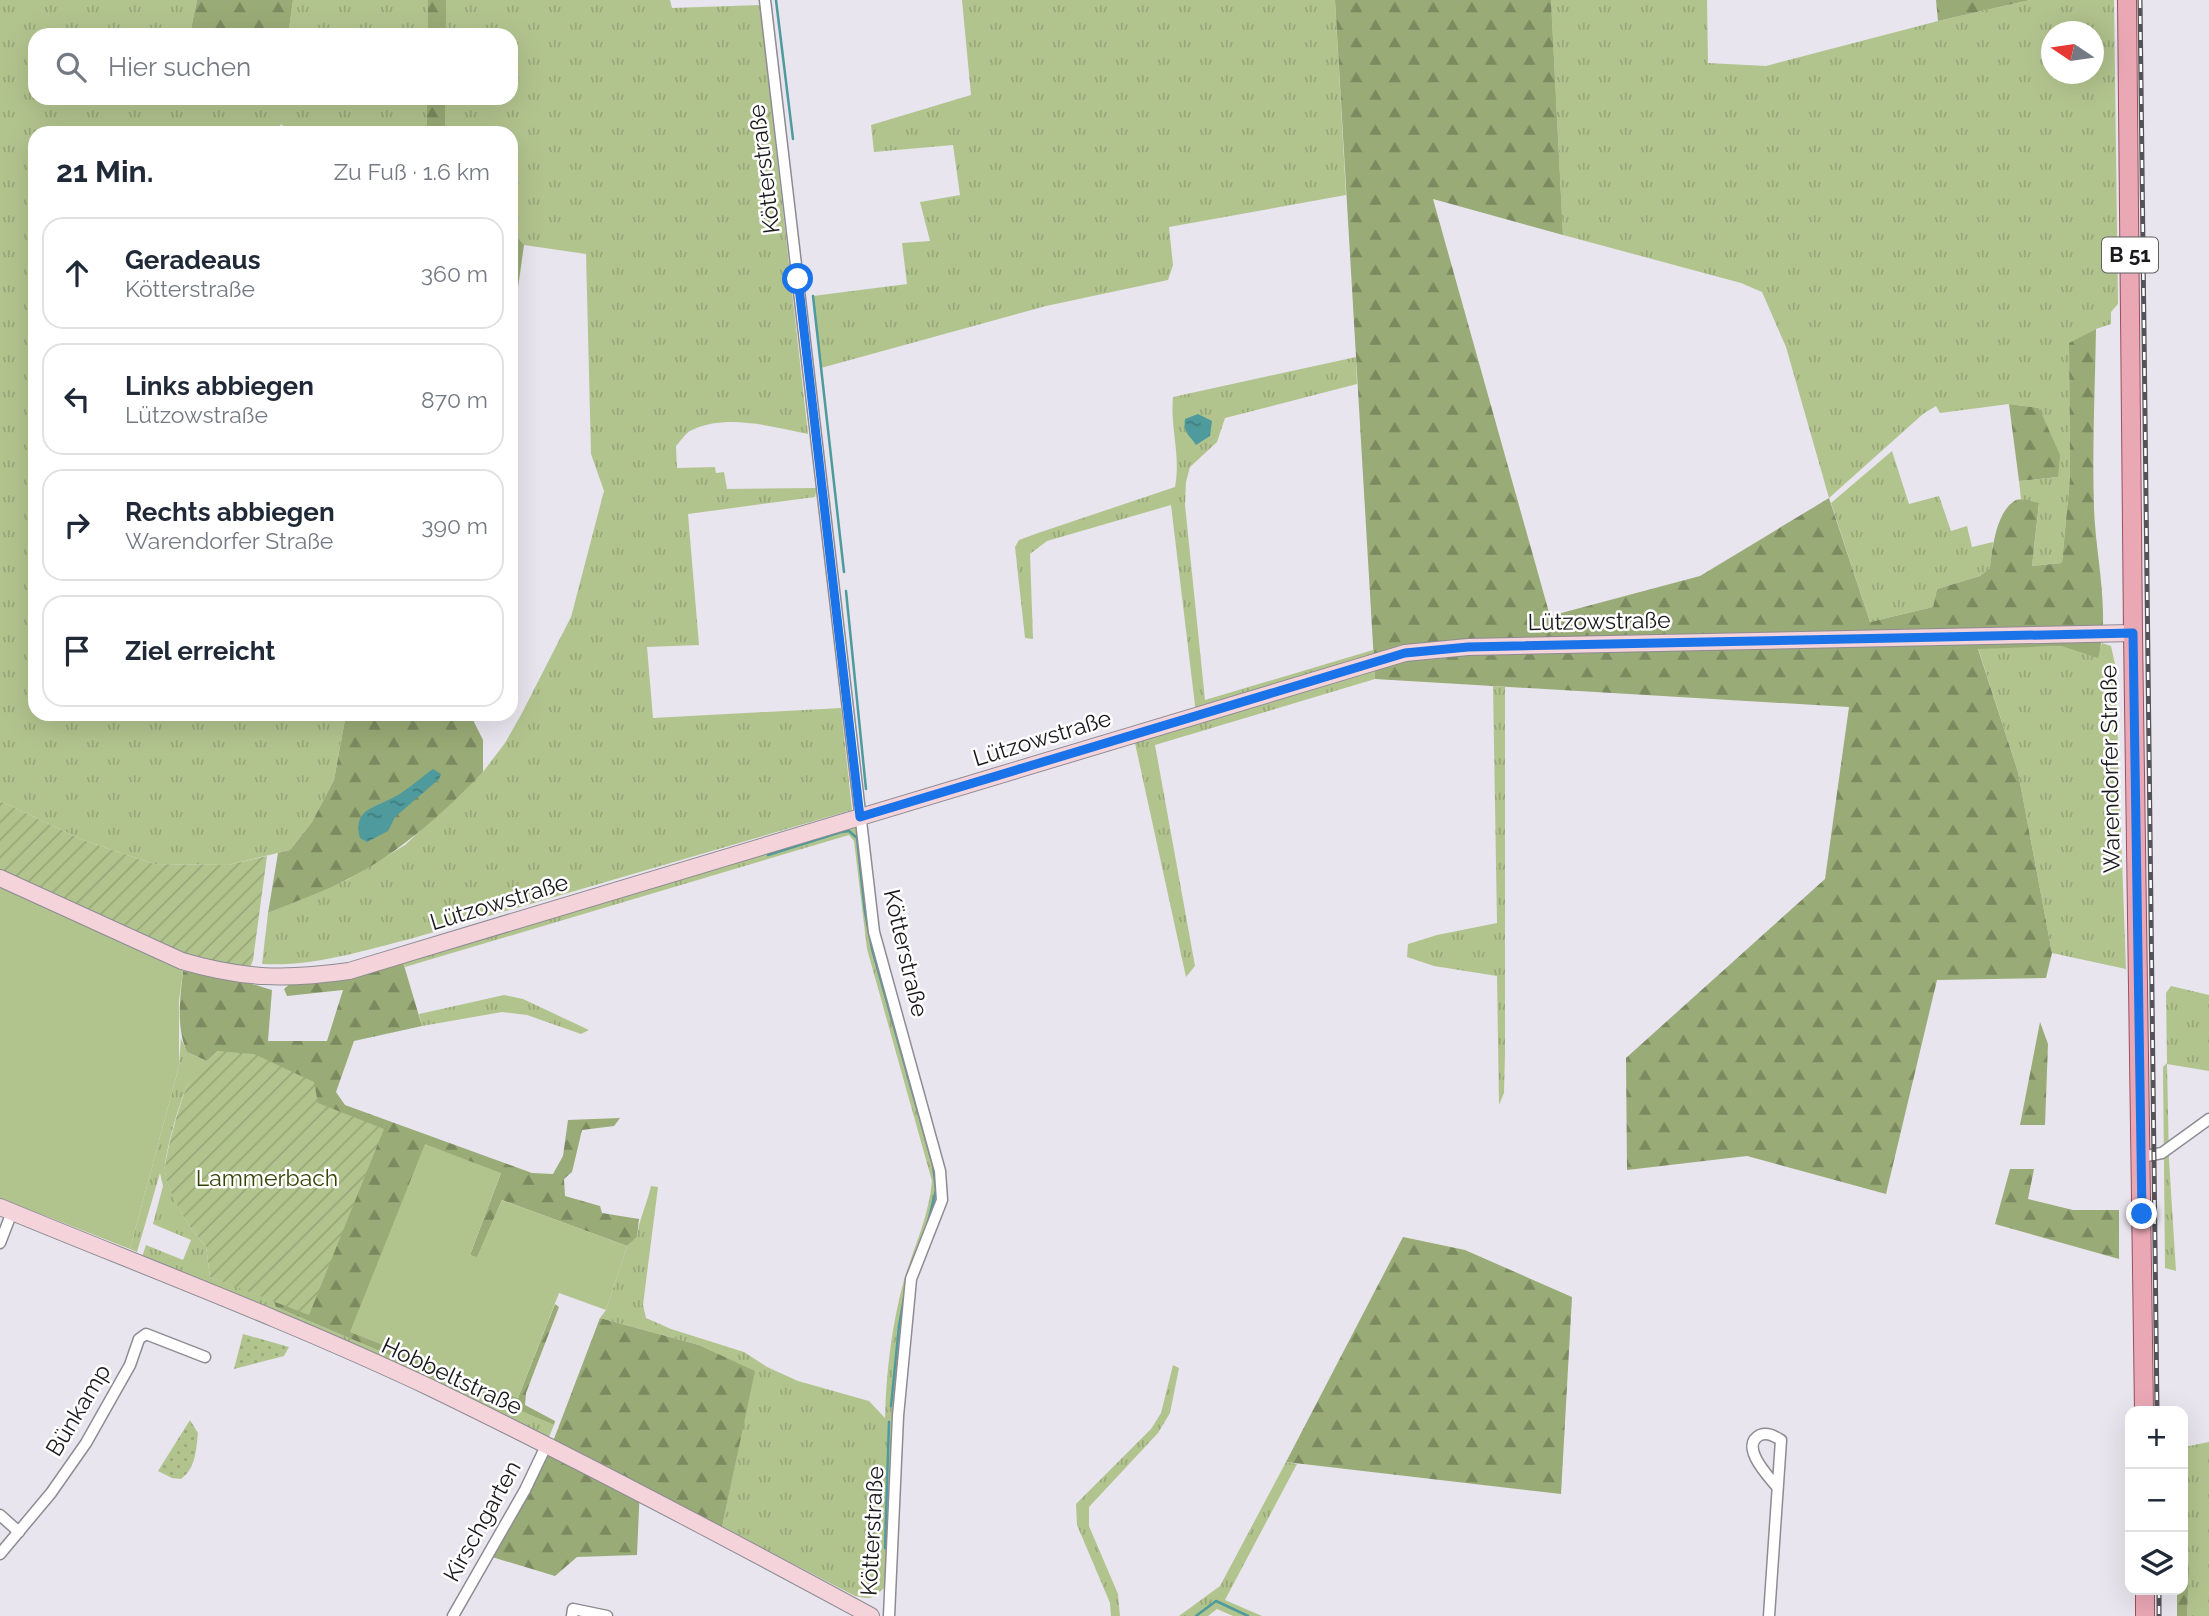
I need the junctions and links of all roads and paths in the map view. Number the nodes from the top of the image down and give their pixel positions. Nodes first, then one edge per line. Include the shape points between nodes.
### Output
1 (765, 0) edge
2 (2127, 0) edge
3 (2133, 633) junction
4 (860, 817) junction
5 (0, 878) edge
6 (2209, 1119) edge
7 (2141, 1157) junction
8 (6, 1209) edge
9 (0, 1242) edge
10 (205, 1357) dead end
11 (2144, 1406) edge
12 (546, 1446) junction
13 (1777, 1488) junction
14 (0, 1515) edge
15 (19, 1532) junction
16 (0, 1554) edge
17 (2145, 1595) edge
18 (453, 1616) edge
19 (572, 1616) edge
20 (607, 1616) edge
21 (871, 1616) edge
22 (889, 1616) edge
23 (1769, 1616) edge
24 (2145, 1616) edge

1 - 4 street, Kötterstraße
2 - 3 main road, Warendorfer Straße / B 51
3 - 4 street, Lützowstraße via 1468,647 1405,653
3 - 7 main road, Warendorfer Straße / B 51
4 - 5 street, Lützowstraße via 349,971 298,978 257,977 182,961
4 - 22 street, Kötterstraße via 874,932 940,1171 942,1200 911,1279 898,1416
6 - 7 street via 2162,1153
7 - 11 main road, Warendorfer Straße / B 51
8 - 9 street
8 - 12 street, Hobbeltstraße via 382,1366
10 - 15 street, Bünkamp via 146,1334 139,1339 130,1365 86,1443
12 - 18 street, Kirschgarten
12 - 21 street, Hobbeltstraße
13 - 13 street via 1781,1440 1763,1434 1752,1444 1752,1454
13 - 23 street
14 - 15 street
15 - 16 street, Bünkamp
17 - 24 main road
19 - 20 street via 573,1609

